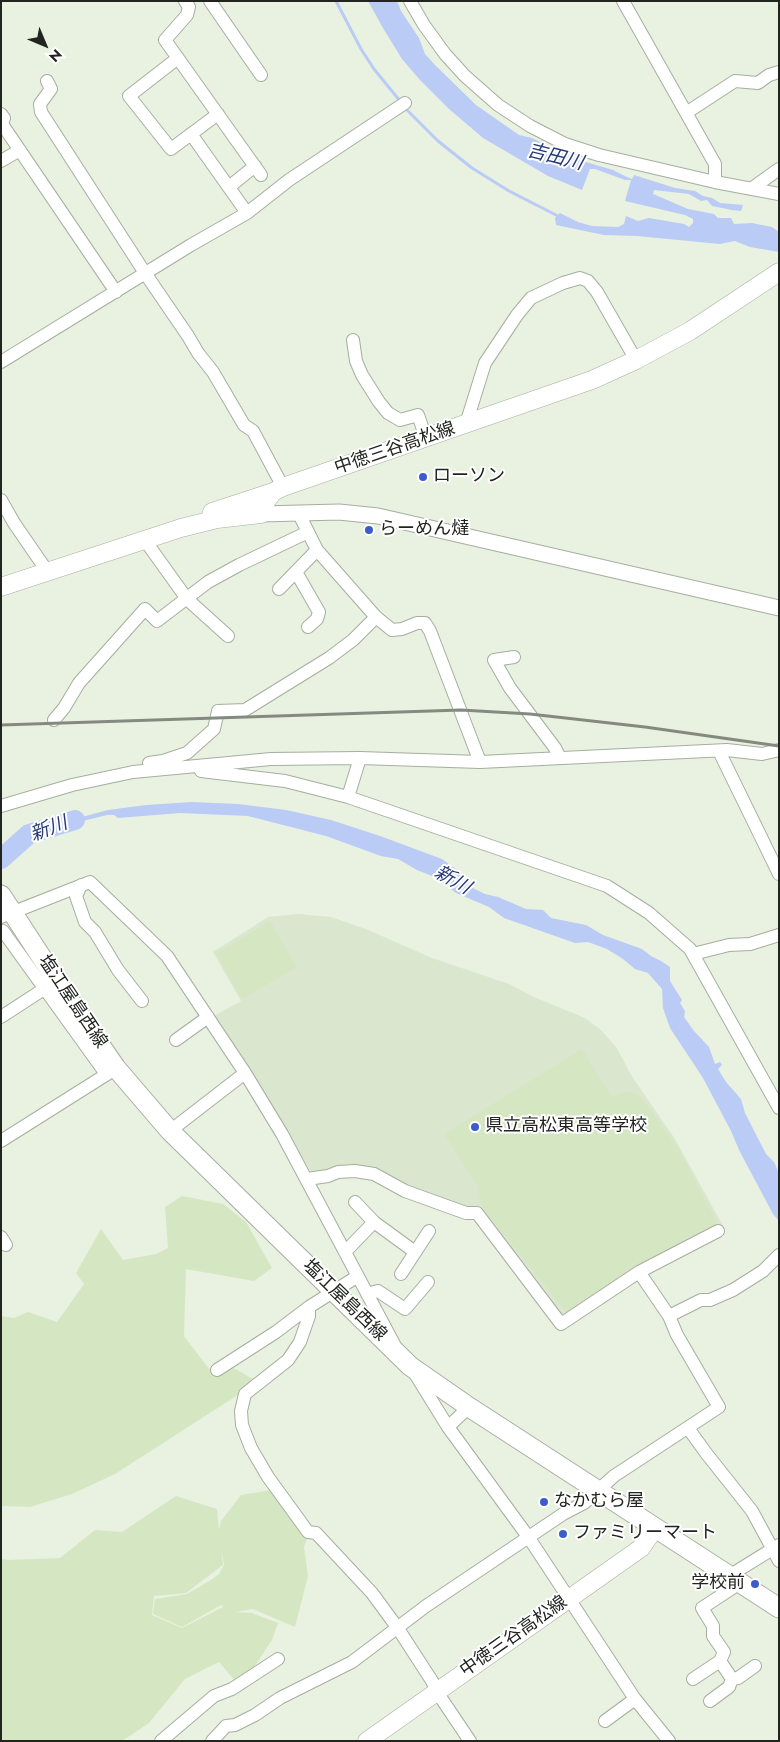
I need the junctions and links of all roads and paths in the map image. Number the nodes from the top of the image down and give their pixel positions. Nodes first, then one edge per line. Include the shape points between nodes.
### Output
1 (185, 1) edge
2 (210, 1) edge
3 (410, 1) edge
4 (623, 1) edge
5 (178, 58) junction
6 (779, 72) edge
7 (261, 75) dead end
8 (47, 81) dead end
9 (405, 103) dead end
10 (686, 113) junction
11 (1, 114) edge
12 (218, 114) junction
13 (191, 134) junction
14 (20, 150) junction
15 (1, 161) edge
16 (779, 169) edge
17 (715, 182) junction
18 (229, 187) junction
19 (751, 189) junction
20 (779, 194) edge
21 (247, 213) junction
22 (779, 272) edge
23 (145, 274) junction
24 (116, 292) junction
25 (353, 340) dead end
26 (636, 360) junction
27 (1, 362) edge
28 (466, 424) junction
29 (426, 438) junction
30 (278, 490) junction
31 (1, 500) edge
32 (298, 512) junction
33 (261, 514) junction
34 (181, 528) junction
35 (308, 532) junction
36 (144, 539) junction
37 (317, 550) junction
38 (46, 571) junction
39 (296, 572) junction
40 (1, 587) edge
41 (280, 589) dead end
42 (187, 599) junction
43 (779, 608) edge
44 (376, 617) junction
45 (308, 627) dead end
46 (228, 636) dead end
47 (514, 657) dead end
48 (54, 720) dead end
49 (779, 750) edge
50 (719, 751) junction
51 (360, 758) junction
52 (560, 758) junction
53 (480, 762) junction
54 (186, 768) junction
55 (133, 772) junction
56 (348, 797) junction
57 (1, 806) edge
58 (779, 874) edge
59 (81, 885) junction
60 (6, 907) edge
61 (1, 932) edge
62 (779, 935) edge
63 (693, 954) junction
64 (44, 989) junction
65 (142, 1001) dead end
66 (1, 1017) edge
67 (208, 1017) junction
68 (176, 1040) dead end
69 (111, 1071) junction
70 (245, 1073) junction
71 (779, 1108) edge
72 (170, 1131) junction
73 (1, 1141) edge
74 (307, 1179) junction
75 (355, 1202) dead end
76 (374, 1222) junction
77 (429, 1231) dead end
78 (718, 1231) dead end
79 (345, 1252) junction
80 (415, 1252) junction
81 (775, 1258) edge
82 (639, 1272) junction
83 (401, 1274) dead end
84 (358, 1276) junction
85 (428, 1282) dead end
86 (334, 1291) junction
87 (367, 1294) junction
88 (309, 1307) junction
89 (670, 1316) junction
90 (405, 1361) junction
91 (216, 1370) dead end
92 (469, 1407) junction
93 (448, 1427) junction
94 (688, 1428) junction
95 (598, 1491) junction
96 (655, 1528) junction
97 (528, 1538) junction
98 (776, 1547) edge
99 (779, 1561) edge
100 (734, 1579) junction
101 (568, 1599) junction
102 (779, 1608) edge
103 (397, 1627) junction
104 (278, 1660) dead end
105 (720, 1661) junction
106 (755, 1666) dead end
107 (693, 1679) dead end
108 (732, 1679) junction
109 (436, 1692) junction
110 (635, 1699) junction
111 (710, 1701) dead end
112 (605, 1720) dead end
113 (161, 1741) edge
114 (212, 1741) edge
115 (367, 1741) edge
116 (470, 1741) edge
117 (669, 1741) edge

1 - 5 street via 189,8 187,14 165,40
2 - 7 street
3 - 17 street via 445,54 465,76 498,105 530,126 565,144 599,155
4 - 10 street
5 - 12 street
5 - 13 street via 129,96 170,150
6 - 10 street via 758,83 735,81
8 - 23 street via 51,88 40,104 41,112
9 - 21 street via 297,175
10 - 17 street via 715,164
11 - 14 street via 4,118 2,124
12 - 13 street
12 - 18 street via 258,170
13 - 18 street
14 - 15 street
14 - 24 street
16 - 19 street
17 - 19 street
18 - 21 street
19 - 20 street
21 - 23 street
22 - 26 main road, 中徳三谷高松線 via 690,331
23 - 24 street
23 - 30 street via 213,372 244,425 253,430
24 - 27 street
25 - 29 street via 356,361 378,402 400,420 418,414
26 - 28 main road, 中徳三谷高松線 via 592,380
26 - 28 street via 588,281 580,278 563,284 531,298 503,335 486,363
28 - 29 main road, 中徳三谷高松線
29 - 30 main road, 中徳三谷高松線
30 - 33 main road via 265,503
30 - 34 main road, 中徳三谷高松線 via 208,513
31 - 38 street
32 - 33 street
32 - 35 street
32 - 43 street via 378,516
33 - 34 main road
34 - 36 main road
35 - 37 street
35 - 42 street via 208,582
36 - 38 main road
36 - 42 street
37 - 39 street
37 - 44 street
38 - 40 main road
39 - 41 street
39 - 45 street via 319,612 317,620
42 - 46 street
42 - 48 street via 157,621 145,609 79,683
44 - 53 street via 392,630 425,624
44 - 55 street via 329,658 245,710 218,711 214,729 187,753 164,761 141,763
47 - 52 street via 494,660
49 - 50 street via 762,754
50 - 52 street
50 - 58 street
51 - 53 street
51 - 54 street via 271,759
51 - 56 street
52 - 53 street
54 - 55 street
54 - 56 street via 284,782
55 - 57 street via 72,785
56 - 63 street via 607,886 649,914
59 - 60 street
59 - 65 street via 76,896 85,922
59 - 67 street via 90,882 167,956
60 - 69 main road, 塩江屋島西線 via 68,998
61 - 64 street
62 - 63 street via 750,944 729,945
63 - 71 street
64 - 66 street
64 - 69 street
67 - 68 street
67 - 70 street
69 - 72 main road, 塩江屋島西線
69 - 73 street
70 - 72 street
70 - 74 street
72 - 86 main road, 塩江屋島西線
74 - 79 street
74 - 82 street via 355,1170 374,1174 405,1191 466,1213 477,1213 561,1324
75 - 76 street
76 - 79 street
76 - 80 street
77 - 80 street
78 - 82 street
79 - 84 street
80 - 83 street
81 - 89 street via 763,1271 733,1290 710,1300 701,1300
82 - 89 street
84 - 86 street
84 - 87 street
85 - 87 street via 405,1309 378,1291
86 - 88 street
86 - 90 main road, 塩江屋島西線
87 - 90 street
88 - 91 street
88 - 103 street via 300,1342 288,1360 245,1394 242,1425 268,1477 308,1532 316,1533 366,1586
89 - 94 street via 677,1335 719,1407
90 - 92 main road, 塩江屋島西線
90 - 93 street
92 - 93 street
92 - 95 main road, 塩江屋島西線
93 - 97 street
94 - 95 street via 614,1476
94 - 98 street
95 - 96 main road, 塩江屋島西線
95 - 97 street
96 - 100 main road, 塩江屋島西線
96 - 101 main road, 中徳三谷高松線 via 641,1548
97 - 101 street
97 - 103 street
98 - 99 street
98 - 100 street
100 - 102 main road, 塩江屋島西線
100 - 105 street via 702,1608 714,1626 713,1636 724,1652
101 - 109 main road, 中徳三谷高松線
101 - 110 street
103 - 109 street
103 - 114 street via 352,1662 235,1725 226,1726
104 - 113 street via 232,1689 214,1696
105 - 107 street
105 - 108 street
106 - 108 street
108 - 111 street via 729,1687
109 - 115 main road, 中徳三谷高松線
109 - 116 street
110 - 112 street
110 - 117 street

